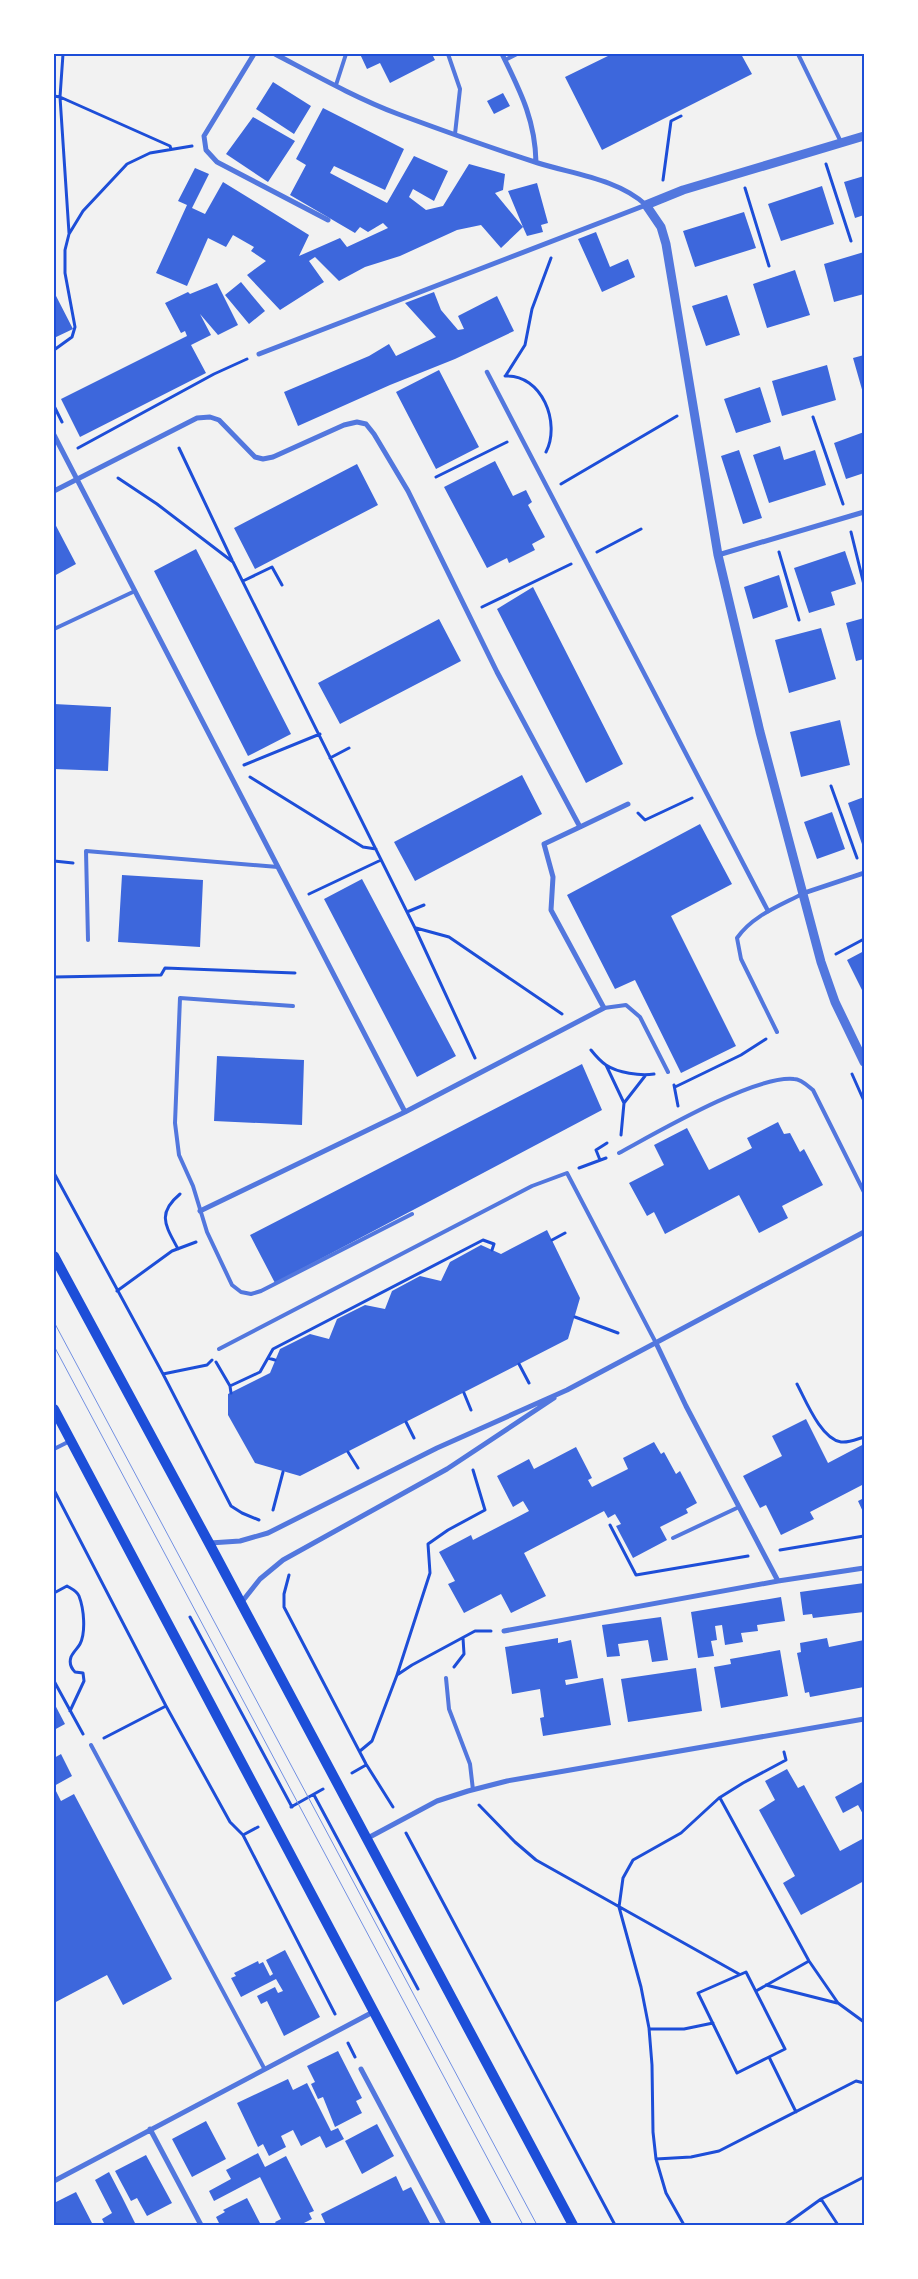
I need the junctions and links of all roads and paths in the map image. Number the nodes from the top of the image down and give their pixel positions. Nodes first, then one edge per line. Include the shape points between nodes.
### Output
1 (63, 54) edge
2 (254, 54) edge
3 (275, 54) edge
4 (346, 54) edge
5 (448, 54) edge
6 (502, 54) edge
7 (517, 54) edge
8 (798, 54) edge
9 (505, 60) junction
10 (336, 85) junction
11 (54, 96) edge
12 (60, 97) junction
13 (681, 116) dead end
14 (455, 134) junction
15 (864, 136) edge
16 (204, 144) junction
17 (842, 144) junction
18 (171, 149) junction
19 (536, 162) junction
20 (826, 163) dead end
21 (663, 180) dead end
22 (745, 187) dead end
23 (646, 205) junction
24 (328, 220) dead end
25 (69, 234) junction
26 (559, 238) junction
27 (851, 241) dead end
28 (769, 266) dead end
29 (54, 350) edge
30 (259, 354) joint
31 (487, 372) dead end
32 (506, 375) junction
33 (493, 384) junction
34 (677, 416) dead end
35 (813, 417) dead end
36 (54, 435) edge
37 (521, 435) junction
38 (179, 448) dead end
39 (75, 450) dead end
40 (538, 468) junction
41 (436, 477) dead end
42 (118, 478) dead end
43 (77, 479) junction
44 (549, 490) junction
45 (54, 491) edge
46 (864, 512) edge
47 (847, 517) junction
48 (641, 530) dead end
49 (775, 539) junction
50 (718, 555) junction
51 (585, 557) junction
52 (233, 562) junction
53 (243, 581) junction
54 (282, 585) dead end
55 (864, 585) edge
56 (135, 591) junction
57 (468, 614) junction
58 (799, 620) dead end
59 (54, 629) edge
60 (320, 734) junction
61 (349, 748) dead end
62 (330, 758) junction
63 (244, 765) dead end
64 (249, 777) dead end
65 (831, 786) dead end
66 (707, 792) junction
67 (628, 804) joint
68 (580, 827) junction
69 (376, 849) junction
70 (857, 858) dead end
71 (381, 860) junction
72 (278, 867) junction
73 (864, 873) edge
74 (804, 893) junction
75 (308, 895) dead end
76 (424, 905) dead end
77 (768, 911) junction
78 (406, 912) junction
79 (415, 928) junction
80 (864, 939) edge
81 (88, 940) dead end
82 (829, 958) dead end
83 (295, 973) dead end
84 (54, 977) edge
85 (293, 1006) dead end
86 (604, 1008) junction
87 (568, 1018) dead end
88 (777, 1032) joint
89 (591, 1050) dead end
90 (476, 1058) dead end
91 (864, 1062) edge
92 (606, 1065) junction
93 (668, 1072) junction
94 (645, 1076) junction
95 (675, 1087) junction
96 (624, 1103) junction
97 (405, 1112) junction
98 (681, 1121) junction
99 (619, 1153) joint
100 (600, 1160) junction
101 (54, 1172) edge
102 (567, 1173) junction
103 (184, 1190) dead end
104 (864, 1192) edge
105 (200, 1211) junction
106 (412, 1214) dead end
107 (864, 1232) edge
108 (565, 1233) dead end
109 (552, 1240) dead end
110 (199, 1241) dead end
111 (178, 1249) junction
112 (492, 1250) dead end
113 (54, 1256) edge
114 (117, 1291) junction
115 (575, 1317) dead end
116 (618, 1333) dead end
117 (656, 1343) junction
118 (219, 1349) dead end
119 (268, 1358) junction
120 (275, 1360) dead end
121 (519, 1364) dead end
122 (163, 1374) junction
123 (529, 1383) dead end
124 (797, 1384) dead end
125 (230, 1386) junction
126 (567, 1390) junction
127 (231, 1392) dead end
128 (464, 1393) dead end
129 (54, 1409) edge
130 (471, 1410) dead end
131 (406, 1422) dead end
132 (864, 1437) edge
133 (414, 1438) dead end
134 (71, 1441) junction
135 (54, 1449) edge
136 (348, 1452) dead end
137 (358, 1468) dead end
138 (473, 1470) dead end
139 (283, 1472) dead end
140 (54, 1490) edge
141 (739, 1507) junction
142 (273, 1510) dead end
143 (262, 1521) dead end
144 (610, 1525) dead end
145 (864, 1536) edge
146 (673, 1538) dead end
147 (209, 1543) junction
148 (776, 1543) dead end
149 (780, 1551) junction
150 (764, 1554) junction
151 (287, 1568) dead end
152 (864, 1568) edge
153 (778, 1581) junction
154 (54, 1593) edge
155 (241, 1602) junction
156 (190, 1617) dead end
157 (504, 1631) joint
158 (463, 1638) junction
159 (397, 1675) junction
160 (446, 1678) joint
161 (54, 1681) edge
162 (166, 1706) junction
163 (70, 1711) junction
164 (864, 1719) edge
165 (91, 1745) junction
166 (360, 1751) junction
167 (784, 1752) dead end
168 (366, 1764) junction
169 (353, 1773) dead end
170 (473, 1790) junction
171 (319, 1792) dead end
172 (314, 1795) junction
173 (719, 1798) junction
174 (390, 1803) dead end
175 (479, 1805) dead end
176 (254, 1829) dead end
177 (243, 1835) junction
178 (366, 1839) junction
179 (410, 1841) dead end
180 (619, 1907) junction
181 (808, 1961) junction
182 (740, 1975) junction
183 (766, 1985) junction
184 (418, 1989) dead end
185 (756, 1991) junction
186 (838, 2003) junction
187 (333, 2010) dead end
188 (374, 2012) junction
189 (864, 2022) edge
190 (713, 2023) junction
191 (649, 2029) junction
192 (769, 2057) junction
193 (264, 2068) junction
194 (361, 2069) dead end
195 (864, 2083) edge
196 (796, 2112) junction
197 (150, 2129) junction
198 (656, 2159) junction
199 (864, 2177) edge
200 (54, 2181) edge
201 (821, 2199) junction
202 (202, 2225) edge
203 (444, 2225) edge
204 (487, 2225) edge
205 (573, 2225) edge
206 (615, 2225) edge
207 (684, 2225) edge
208 (785, 2225) edge
209 (838, 2225) edge

1 - 12 path
2 - 16 street via 204,136
3 - 10 street
4 - 10 lane
5 - 14 lane via 460,89
6 - 9 street
7 - 9 lane
8 - 17 lane
9 - 19 street via 534,127
10 - 14 street via 396,113
11 - 12 path
12 - 18 path
12 - 25 path
13 - 21 path via 671,121
14 - 19 street
15 - 17 street
16 - 18 path
16 - 24 street via 209,156 217,162
17 - 23 street via 683,190
18 - 25 path via 150,153 127,164 96,194
19 - 23 street via 623,190 637,196
20 - 27 path
22 - 28 path
23 - 26 street
23 - 50 street via 661,227 666,244
25 - 29 path via 65,273 75,327 72,337
26 - 30 street
26 - 32 path via 532,309 525,345
30 - 39 path via 214,374
31 - 33 street
32 - 33 path
32 - 40 path via 526,380 545,401 550,412 550,444
33 - 37 street
34 - 44 path
35 - 47 path
36 - 43 street
37 - 40 street
37 - 41 path
38 - 52 path
40 - 44 street
42 - 52 path
43 - 45 street
43 - 56 street
43 - 57 street via 197,418 219,420 255,457 263,459 273,458 344,425 366,424 408,491
44 - 51 street
46 - 47 street
47 - 49 street
47 - 55 path
48 - 51 path
49 - 50 street
49 - 58 path
50 - 74 street via 760,732
51 - 57 path
51 - 66 street
52 - 53 path
53 - 54 path via 272,567
53 - 60 path
56 - 59 lane
56 - 72 street
57 - 68 street
60 - 62 path
60 - 63 path
61 - 62 path
62 - 69 path
64 - 69 path via 362,847
65 - 70 path
66 - 67 path via 645,820
66 - 77 street
67 - 68 street
68 - 86 street via 544,844 553,877 551,910
69 - 71 path
71 - 75 path
71 - 78 path
72 - 81 lane via 86,851
72 - 97 street
73 - 74 street
74 - 77 lane
74 - 91 street via 821,962 835,1002
76 - 78 path
77 - 88 lane via 744,927 737,938 741,959
78 - 79 path
79 - 87 path via 449,937
79 - 90 path
80 - 82 path
83 - 84 path via 165,968 161,975
85 - 105 lane via 180,998 175,1122 179,1155
86 - 93 lane via 626,1005 640,1018
86 - 97 street
88 - 95 path via 741,1055
89 - 92 path
92 - 94 path
92 - 96 path
93 - 94 path
93 - 95 path
94 - 96 path
95 - 98 path
96 - 100 path via 621,1135 596,1150
97 - 105 street
98 - 99 lane
98 - 104 lane via 730,1096 774,1081 795,1078 813,1090
99 - 100 path
100 - 102 path
101 - 114 path
102 - 117 lane
102 - 118 lane via 532,1186
103 - 111 path via 165,1213 164,1221
105 - 106 lane via 232,1285 251,1294
107 - 117 street
108 - 109 path
110 - 111 path
111 - 114 path
112 - 119 path via 494,1244 483,1240 273,1349
113 - 147 main road
114 - 122 path
115 - 116 path
117 - 126 street
117 - 141 street
119 - 120 path
119 - 125 path via 260,1372
121 - 123 path
122 - 125 path via 207,1365 214,1357
122 - 143 path via 231,1506
124 - 132 path via 814,1417 831,1438 841,1442
125 - 127 path
126 - 147 street via 437,1448 268,1533 240,1541
126 - 155 street via 447,1469 283,1560 260,1579
128 - 130 path
129 - 134 main road
131 - 133 path
134 - 135 lane
134 - 188 main road
136 - 137 path
138 - 159 path via 485,1510 428,1544 430,1573
139 - 142 path
140 - 162 path
141 - 146 lane
141 - 150 street
144 - 150 path via 636,1575
145 - 149 path
147 - 155 main road
148 - 149 path
149 - 150 path
150 - 153 street
151 - 166 path via 289,1576 284,1607
152 - 153 street
153 - 157 street
154 - 163 path via 67,1586 74,1590 79,1595 82,1617 84,1632 70,1663 75,1672 83,1673 84,1680
155 - 178 main road
156 - 172 path via 291,1808
157 - 158 path via 475,1631
158 - 159 path
158 - 160 path via 464,1654
159 - 166 path via 372,1741
160 - 170 lane via 449,1709 470,1764
161 - 163 path
162 - 165 path
162 - 177 path via 230,1822
163 - 165 path
164 - 170 street
165 - 193 lane
166 - 168 path
167 - 173 path via 786,1760
168 - 169 path
168 - 174 path
170 - 178 street via 437,1801
171 - 172 path
172 - 184 path
173 - 180 path via 681,1832 634,1860 623,1878
173 - 181 path
175 - 180 path via 536,1860
176 - 177 path
177 - 187 path
178 - 205 main road
179 - 206 path
180 - 182 path
180 - 191 path
181 - 183 path
181 - 186 path
182 - 185 path via 746,1972
182 - 190 path via 698,1993
183 - 185 path
183 - 186 path
185 - 192 path via 785,2049
186 - 189 path
188 - 193 street
188 - 204 main road
190 - 191 path via 684,2029
190 - 192 path via 737,2073
191 - 198 path
192 - 196 path
193 - 197 street
194 - 203 street
195 - 196 path via 856,2081
196 - 198 path via 719,2151
197 - 200 street
197 - 202 street
198 - 207 path via 666,2193
199 - 201 path
201 - 208 path
201 - 209 path

